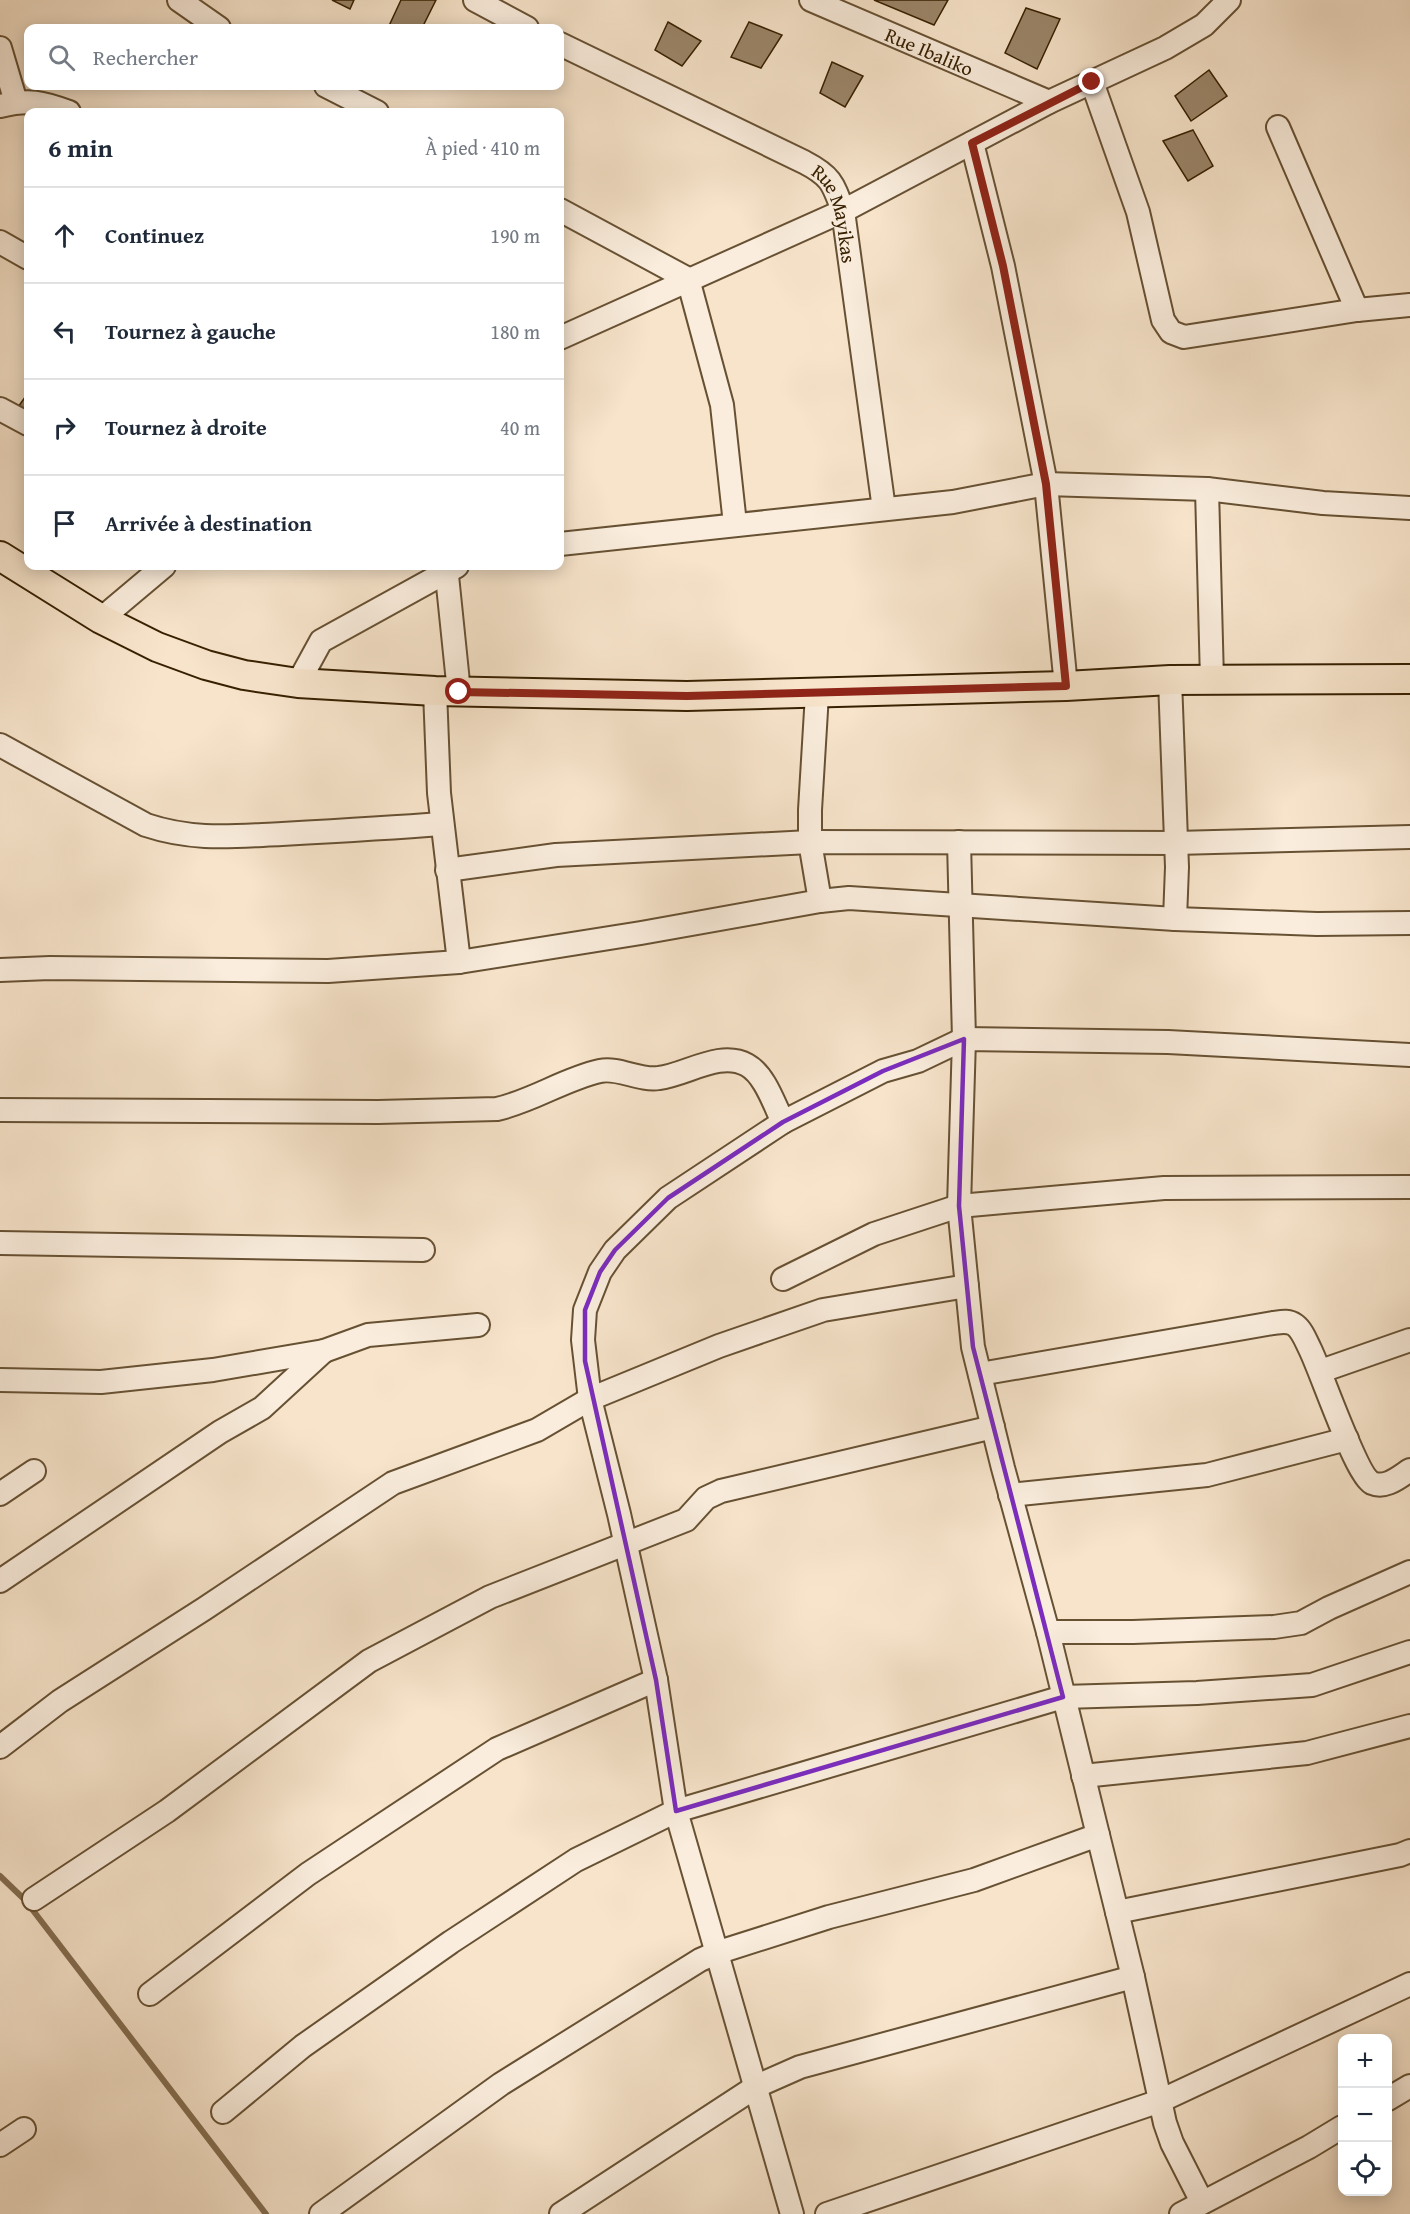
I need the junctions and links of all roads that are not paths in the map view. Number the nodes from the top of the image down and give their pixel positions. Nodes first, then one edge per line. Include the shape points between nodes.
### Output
1 (179, 0) edge
2 (475, 0) edge
3 (811, 0) edge
4 (1229, 0) edge
5 (213, 24) edge
6 (520, 24) edge
7 (564, 46) edge
8 (0, 48) edge
9 (1092, 82) junction
10 (334, 90) edge
11 (1049, 102) junction
12 (8, 104) edge
13 (57, 108) edge
14 (369, 108) edge
15 (1278, 127) dead end
16 (972, 143) junction
17 (843, 211) junction
18 (564, 212) edge
19 (0, 242) edge
20 (24, 256) edge
21 (688, 279) junction
22 (1410, 305) edge
23 (1357, 310) junction
24 (564, 336) edge
25 (0, 409) edge
26 (24, 422) edge
27 (1046, 484) junction
28 (1207, 489) junction
29 (1410, 508) edge
30 (884, 509) junction
31 (735, 524) junction
32 (564, 544) edge
33 (0, 556) edge
34 (159, 570) edge
35 (445, 570) edge
36 (450, 570) edge
37 (101, 619) junction
38 (1410, 679) edge
39 (1170, 680) junction
40 (1212, 680) junction
41 (298, 683) junction
42 (1066, 686) junction
43 (447, 691) junction
44 (817, 694) junction
45 (0, 745) edge
46 (442, 824) junction
47 (1410, 837) edge
48 (810, 842) junction
49 (959, 842) junction
50 (1176, 843) junction
51 (447, 870) junction
52 (819, 901) junction
53 (962, 906) junction
54 (1175, 919) junction
55 (1410, 923) edge
56 (459, 962) junction
57 (0, 970) edge
58 (964, 1039) junction
59 (1410, 1055) edge
60 (0, 1110) edge
61 (783, 1122) junction
62 (1410, 1187) edge
63 (959, 1206) junction
64 (0, 1243) edge
65 (423, 1250) dead end
66 (783, 1279) dead end
67 (967, 1286) junction
68 (478, 1325) dead end
69 (1410, 1341) edge
70 (324, 1351) junction
71 (1321, 1371) junction
72 (980, 1374) junction
73 (0, 1380) edge
74 (590, 1399) junction
75 (993, 1427) junction
76 (1347, 1439) junction
77 (1410, 1470) edge
78 (34, 1471) dead end
79 (0, 1494) edge
80 (1010, 1495) junction
81 (626, 1543) junction
82 (1410, 1572) edge
83 (0, 1581) edge
84 (1048, 1632) junction
85 (1410, 1652) edge
86 (656, 1680) junction
87 (1063, 1698) junction
88 (1410, 1726) edge
89 (0, 1747) edge
90 (1083, 1776) junction
91 (676, 1810) junction
92 (1098, 1835) junction
93 (1410, 1851) edge
94 (34, 1899) dead end
95 (1117, 1912) junction
96 (716, 1953) junction
97 (1133, 1977) junction
98 (1410, 1984) edge
99 (150, 1994) dead end
100 (757, 2086) junction
101 (1410, 2086) edge
102 (1392, 2097) edge
103 (1160, 2101) junction
104 (223, 2112) dead end
105 (24, 2129) dead end
106 (1338, 2129) edge
107 (0, 2145) edge
108 (1202, 2202) junction
109 (321, 2214) edge
110 (561, 2214) edge
111 (792, 2214) edge
112 (827, 2214) edge
113 (1181, 2214) edge

1 - 5 street
2 - 6 street
3 - 11 street, Rue Ibaliko
4 - 9 street via 1204,25
7 - 17 street, Rue Mayikas via 822,172 834,185
8 - 12 street
9 - 11 street
9 - 23 street via 1138,212 1163,320 1171,332 1184,337
10 - 14 street
11 - 16 street
12 - 13 street via 27,101
15 - 23 street
16 - 17 street
16 - 27 street via 1003,266
17 - 21 street
17 - 30 street, Rue Mayikas
18 - 21 street
19 - 20 street
21 - 24 street
21 - 31 street via 722,405
22 - 23 street
25 - 26 street
27 - 28 street
27 - 30 street via 952,502
27 - 42 street
28 - 29 street via 1323,503
28 - 40 street
30 - 31 street
31 - 32 street
33 - 37 main road
34 - 37 street
35 - 41 street via 321,641
36 - 43 street
37 - 41 main road via 157,647 206,665
38 - 40 main road
39 - 40 main road
39 - 42 main road
39 - 50 street
41 - 43 main road
42 - 44 main road
43 - 44 main road via 687,696
43 - 46 street
44 - 48 street
45 - 46 street via 146,825 170,833 199,837
46 - 51 street
47 - 50 street
48 - 49 street
48 - 51 street via 556,855
48 - 52 street
49 - 50 street
49 - 53 street
50 - 54 street
51 - 56 street
52 - 53 street via 849,898
52 - 56 street
53 - 54 street
53 - 58 street
54 - 55 street
56 - 57 street via 328,971
58 - 59 street via 1168,1042
58 - 61 street via 918,1061 883,1071
58 - 63 street
60 - 61 street via 498,1109 604,1070 657,1079 718,1061 736,1061 758,1074
61 - 74 street via 668,1198 615,1250 600,1272 585,1310 583,1340
62 - 63 street via 1164,1188
63 - 66 street via 874,1234
63 - 67 street
64 - 65 street
67 - 72 street
67 - 74 street via 824,1310 719,1346
68 - 70 street via 368,1335
69 - 71 street
70 - 73 street via 213,1370 101,1382
70 - 83 street via 262,1408 220,1432
71 - 72 street via 1298,1327 1284,1321
71 - 76 street
72 - 75 street
74 - 81 street
74 - 89 street via 537,1430 393,1483 60,1701
75 - 80 street
75 - 81 street via 721,1491 706,1498 686,1520
76 - 77 street via 1372,1483 1386,1484
76 - 80 street via 1207,1475
78 - 79 street
80 - 84 street
81 - 86 street
81 - 94 street via 490,1596 369,1661 167,1811
82 - 84 street via 1301,1623 1156,1632
84 - 87 street
85 - 87 street via 1312,1685
86 - 91 street
86 - 99 street via 497,1749 308,1874
87 - 90 street
87 - 91 street
88 - 90 street via 1307,1753
90 - 92 street
91 - 96 street
91 - 104 street via 576,1860 452,1942 303,2046
92 - 95 street
92 - 96 street via 974,1880 829,1917
93 - 95 street
95 - 97 street
96 - 100 street
96 - 109 street via 501,2084
97 - 100 street via 800,2067
97 - 103 street
98 - 103 street
100 - 110 street
100 - 111 street
101 - 102 street
103 - 108 street via 1172,2143
103 - 112 street
105 - 107 street
106 - 108 street
108 - 113 street

